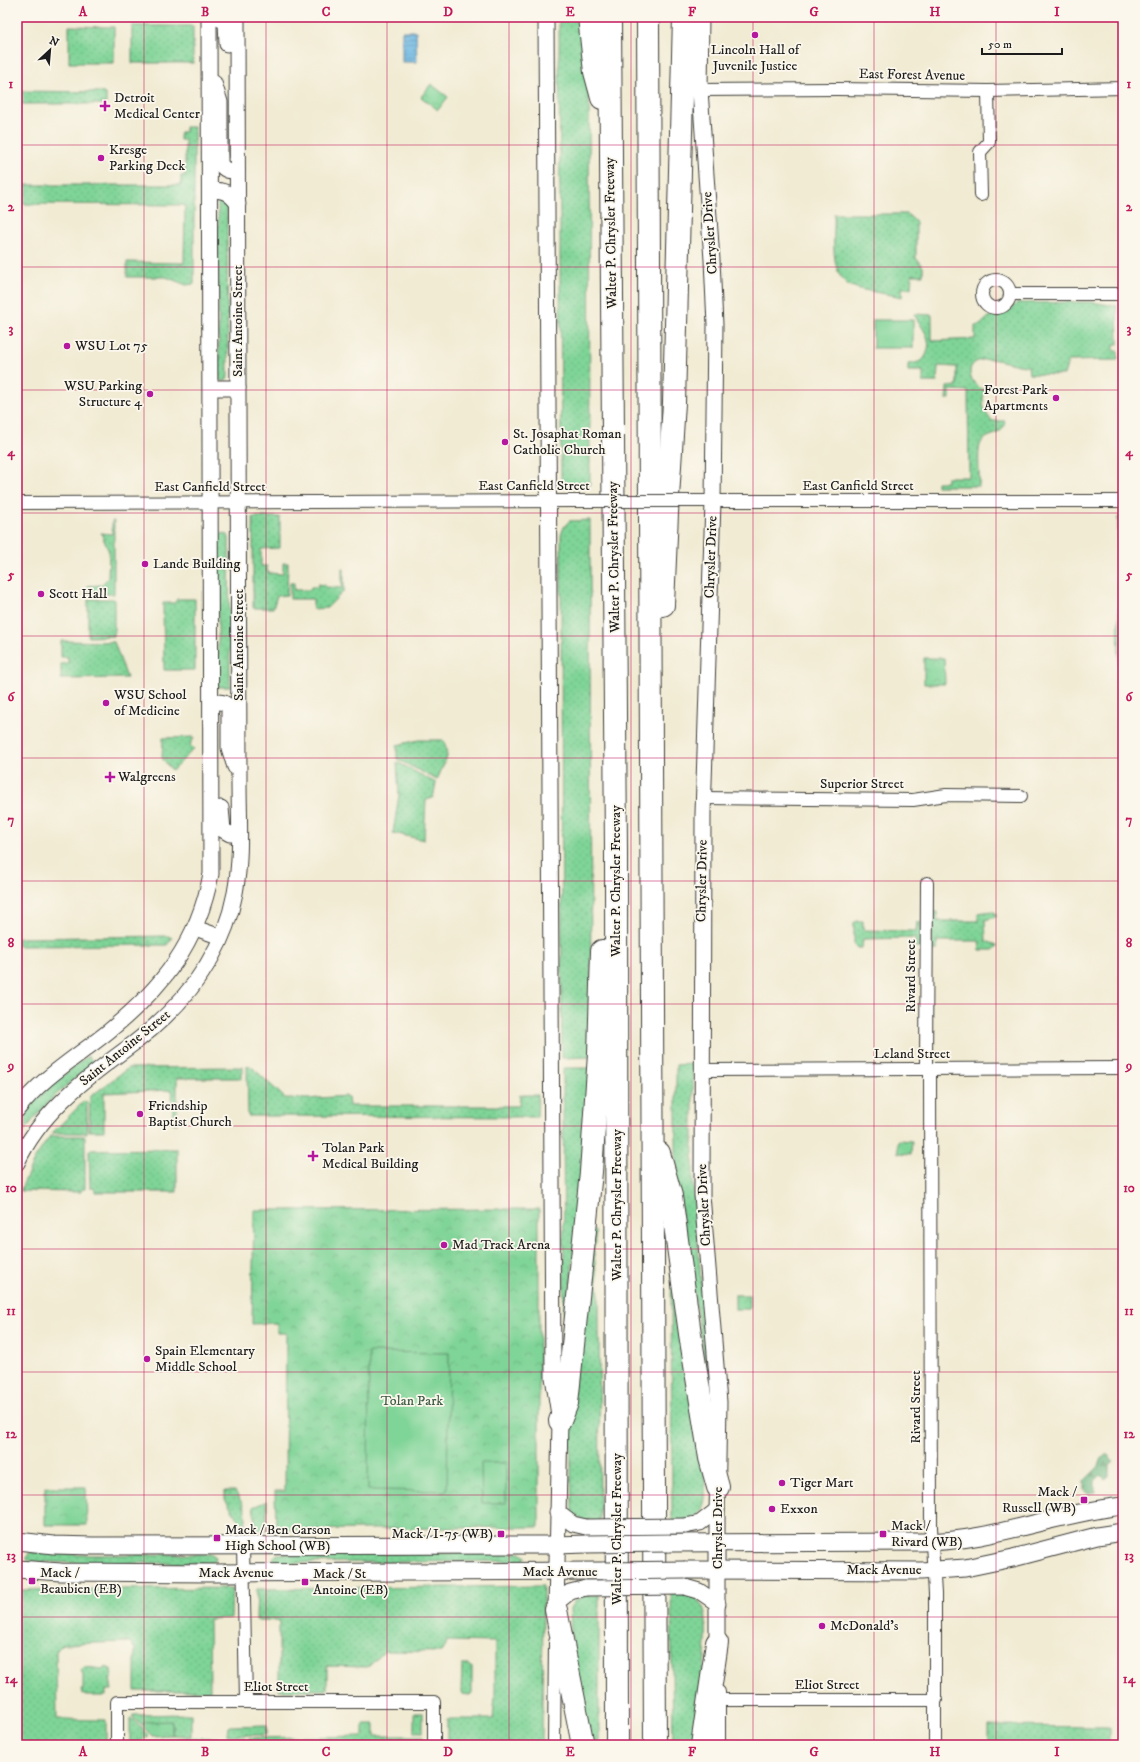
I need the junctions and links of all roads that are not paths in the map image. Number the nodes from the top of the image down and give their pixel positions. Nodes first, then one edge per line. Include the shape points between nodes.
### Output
1 (209, 17) edge
2 (237, 17) edge
3 (546, 17) edge
4 (589, 17) edge
5 (610, 17) edge
6 (648, 17) edge
7 (684, 17) edge
8 (701, 17) edge
9 (209, 71) junction
10 (1123, 88) edge
11 (700, 90) junction
12 (988, 91) junction
13 (237, 112) junction
14 (610, 128) junction
15 (237, 171) junction
16 (210, 190) junction
17 (980, 195) dead end
18 (238, 204) junction
19 (1011, 294) dead end
20 (1123, 294) edge
21 (211, 388) junction
22 (238, 388) junction
23 (549, 501) junction
24 (1123, 501) edge
25 (211, 502) junction
26 (238, 502) junction
27 (713, 502) junction
28 (17, 503) edge
29 (649, 688) junction
30 (212, 702) junction
31 (211, 744) junction
32 (240, 781) junction
33 (1021, 796) dead end
34 (703, 798) junction
35 (239, 833) junction
36 (616, 853) junction
37 (927, 883) dead end
38 (195, 928) junction
39 (221, 937) junction
40 (98, 1039) junction
41 (111, 1060) junction
42 (1123, 1068) edge
43 (928, 1069) junction
44 (701, 1070) junction
45 (17, 1110) edge
46 (651, 1127) junction
47 (17, 1163) edge
48 (560, 1421) junction
49 (718, 1487) junction
50 (1123, 1506) edge
51 (717, 1510) junction
52 (557, 1512) junction
53 (1074, 1514) junction
54 (1123, 1532) edge
55 (983, 1537) junction
56 (1080, 1541) junction
57 (23, 1542) edge
58 (932, 1542) junction
59 (744, 1543) junction
60 (717, 1544) junction
61 (243, 1545) junction
62 (271, 1545) junction
63 (531, 1545) junction
64 (556, 1545) junction
65 (214, 1546) junction
66 (982, 1565) junction
67 (17, 1569) edge
68 (718, 1570) junction
69 (934, 1570) junction
70 (744, 1571) junction
71 (532, 1572) junction
72 (556, 1572) junction
73 (214, 1573) junction
74 (244, 1573) junction
75 (272, 1573) junction
76 (586, 1580) junction
77 (718, 1604) junction
78 (556, 1606) junction
79 (718, 1643) junction
80 (719, 1700) junction
81 (936, 1700) junction
82 (246, 1702) junction
83 (118, 1745) edge
84 (434, 1745) edge
85 (554, 1745) edge
86 (583, 1745) edge
87 (617, 1745) edge
88 (655, 1745) edge
89 (702, 1745) edge
90 (719, 1745) edge
91 (935, 1745) edge

1 - 9 street, Saint Antoine Street
1 - 13 street via 226,22 227,75
2 - 13 street, Saint Antoine Street
3 - 23 street
4 - 14 highway via 594,72
5 - 14 highway, Walter P. Chrysler Freeway
6 - 29 highway
7 - 29 highway via 674,404 663,619
8 - 11 street, Chrysler Drive
9 - 15 street via 220,102 220,163 227,171
9 - 16 street, Saint Antoine Street
10 - 12 street, East Forest Avenue
11 - 12 street, East Forest Avenue
11 - 27 street, Chrysler Drive via 714,299
12 - 17 street via 989,142 980,152
13 - 15 street, Saint Antoine Street
14 - 36 highway, Walter P. Chrysler Freeway
15 - 18 street, Saint Antoine Street
16 - 18 street via 225,190
16 - 21 street, Saint Antoine Street
18 - 22 street, Saint Antoine Street
19 - 20 street
21 - 22 street
21 - 25 street, Saint Antoine Street
22 - 26 street, Saint Antoine Street
23 - 26 street, East Canfield Street
23 - 27 street, East Canfield Street, bridge
23 - 48 street via 553,1369
24 - 27 street, East Canfield Street
25 - 26 street, East Canfield Street
25 - 28 street, East Canfield Street
25 - 30 street, Saint Antoine Street
26 - 32 street, Saint Antoine Street
27 - 34 street, Chrysler Drive
29 - 46 highway
30 - 31 street, Saint Antoine Street
30 - 32 street via 226,703 229,707 229,748
31 - 35 street via 221,783 222,830 230,834
31 - 38 street, Saint Antoine Street via 211,874
32 - 35 street, Saint Antoine Street
33 - 34 street, Superior Street via 946,795 913,800
34 - 44 street, Chrysler Drive
35 - 39 street, Saint Antoine Street via 235,893
36 - 48 highway via 603,904 599,1054 591,1172 567,1403
36 - 87 highway, Walter P. Chrysler Freeway
37 - 43 street, Rivard Street
38 - 39 street
38 - 40 street, Saint Antoine Street via 177,962 157,986
39 - 41 street, Saint Antoine Street via 205,969 188,994 150,1032
40 - 41 street
40 - 45 street, Saint Antoine Street via 40,1084
41 - 47 street, Saint Antoine Street via 76,1088 44,1120 30,1137
42 - 43 street, Leland Street
43 - 44 street, Leland Street
43 - 58 street, Rivard Street
44 - 49 street, Chrysler Drive via 702,1195 719,1402
46 - 49 highway via 671,1196 710,1458
46 - 88 highway
48 - 52 street
49 - 51 street, Chrysler Drive
50 - 53 main road, Mack Avenue
51 - 52 street, bridge via 700,1523 685,1526 586,1527 573,1524
51 - 60 street, Chrysler Drive
52 - 64 street
53 - 55 main road, Mack Avenue
53 - 56 main road via 1083,1524
54 - 56 main road, Mack Avenue
55 - 58 main road, Mack Avenue
55 - 66 main road via 978,1550
56 - 66 main road, Mack Avenue
57 - 65 main road, Mack Avenue via 85,1546
57 - 67 main road
58 - 59 main road, Mack Avenue
58 - 69 street, Rivard Street
59 - 60 main road, Mack Avenue
59 - 70 main road
60 - 64 main road, Mack Avenue, bridge
60 - 68 street, Chrysler Drive
61 - 62 main road, Mack Avenue
61 - 65 main road, Mack Avenue
61 - 74 street
62 - 63 main road, Mack Avenue
62 - 75 main road via 266,1555 266,1564
63 - 64 main road, Mack Avenue
63 - 71 main road
64 - 72 street
65 - 73 main road via 220,1552 221,1558 220,1567
66 - 69 main road, Mack Avenue
67 - 73 main road, Mack Avenue via 61,1572
68 - 70 main road, Mack Avenue
68 - 76 main road, Mack Avenue, bridge via 685,1570
68 - 77 street, Chrysler Drive
69 - 70 main road, Mack Avenue
69 - 81 street, Rivard Street
71 - 72 main road, Mack Avenue
71 - 75 main road, Mack Avenue
72 - 76 main road, Mack Avenue
72 - 78 street
73 - 74 main road, Mack Avenue
74 - 75 main road, Mack Avenue
74 - 82 street
76 - 77 street, bridge via 685,1587 699,1591
76 - 78 street
77 - 79 street, Chrysler Drive
78 - 85 street
78 - 86 highway
79 - 80 street, Chrysler Drive
79 - 89 highway
80 - 81 street, Eliot Street
80 - 90 street, Chrysler Drive
81 - 91 street, Rivard Street
82 - 83 street, Eliot Street via 117,1702
82 - 84 street, Eliot Street via 434,1702

